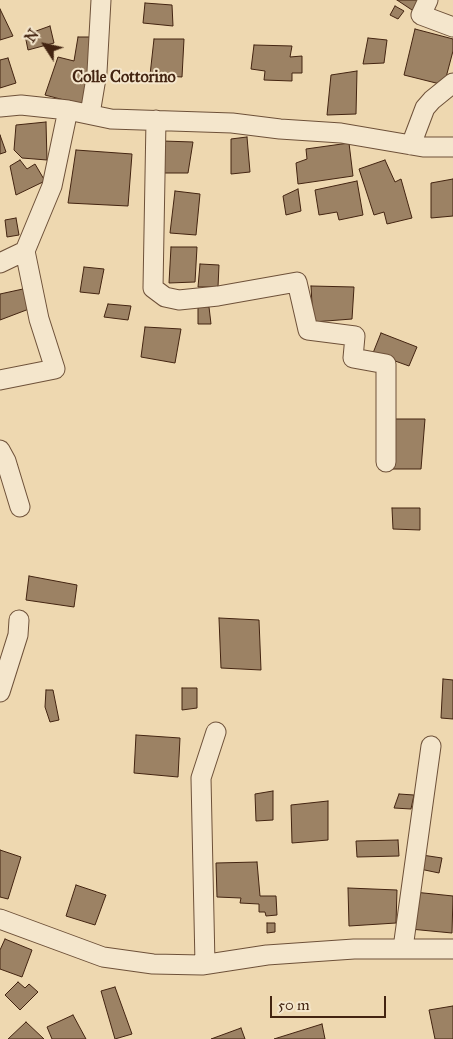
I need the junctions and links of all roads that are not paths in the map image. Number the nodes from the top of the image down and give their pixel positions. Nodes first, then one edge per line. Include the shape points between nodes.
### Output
1 (101, 0) edge
2 (428, 0) edge
3 (453, 27) edge
4 (453, 84) edge
5 (0, 107) edge
6 (68, 110) junction
7 (90, 114) junction
8 (156, 120) junction
9 (410, 145) junction
10 (453, 147) edge
11 (25, 251) junction
12 (0, 263) edge
13 (0, 380) edge
14 (0, 450) edge
15 (386, 462) dead end
16 (20, 507) dead end
17 (19, 620) dead end
18 (0, 692) edge
19 (216, 732) dead end
20 (431, 746) dead end
21 (0, 919) edge
22 (403, 948) junction
23 (453, 949) edge
24 (205, 964) junction

1 - 7 street via 97,72
2 - 3 street via 420,15
4 - 9 street via 425,108
5 - 6 street via 21,105
6 - 7 street
6 - 11 street via 52,186
7 - 8 street via 111,119
8 - 9 street via 341,133
8 - 15 street via 153,288 165,297 179,300 297,282 308,330 354,336 353,358 386,364
9 - 10 street
11 - 12 street
11 - 13 street via 39,319 55,369
14 - 16 street
17 - 18 street via 18,635
19 - 24 street via 201,778
20 - 22 street
21 - 24 street via 103,957 153,964
22 - 23 street
22 - 24 street via 307,951

